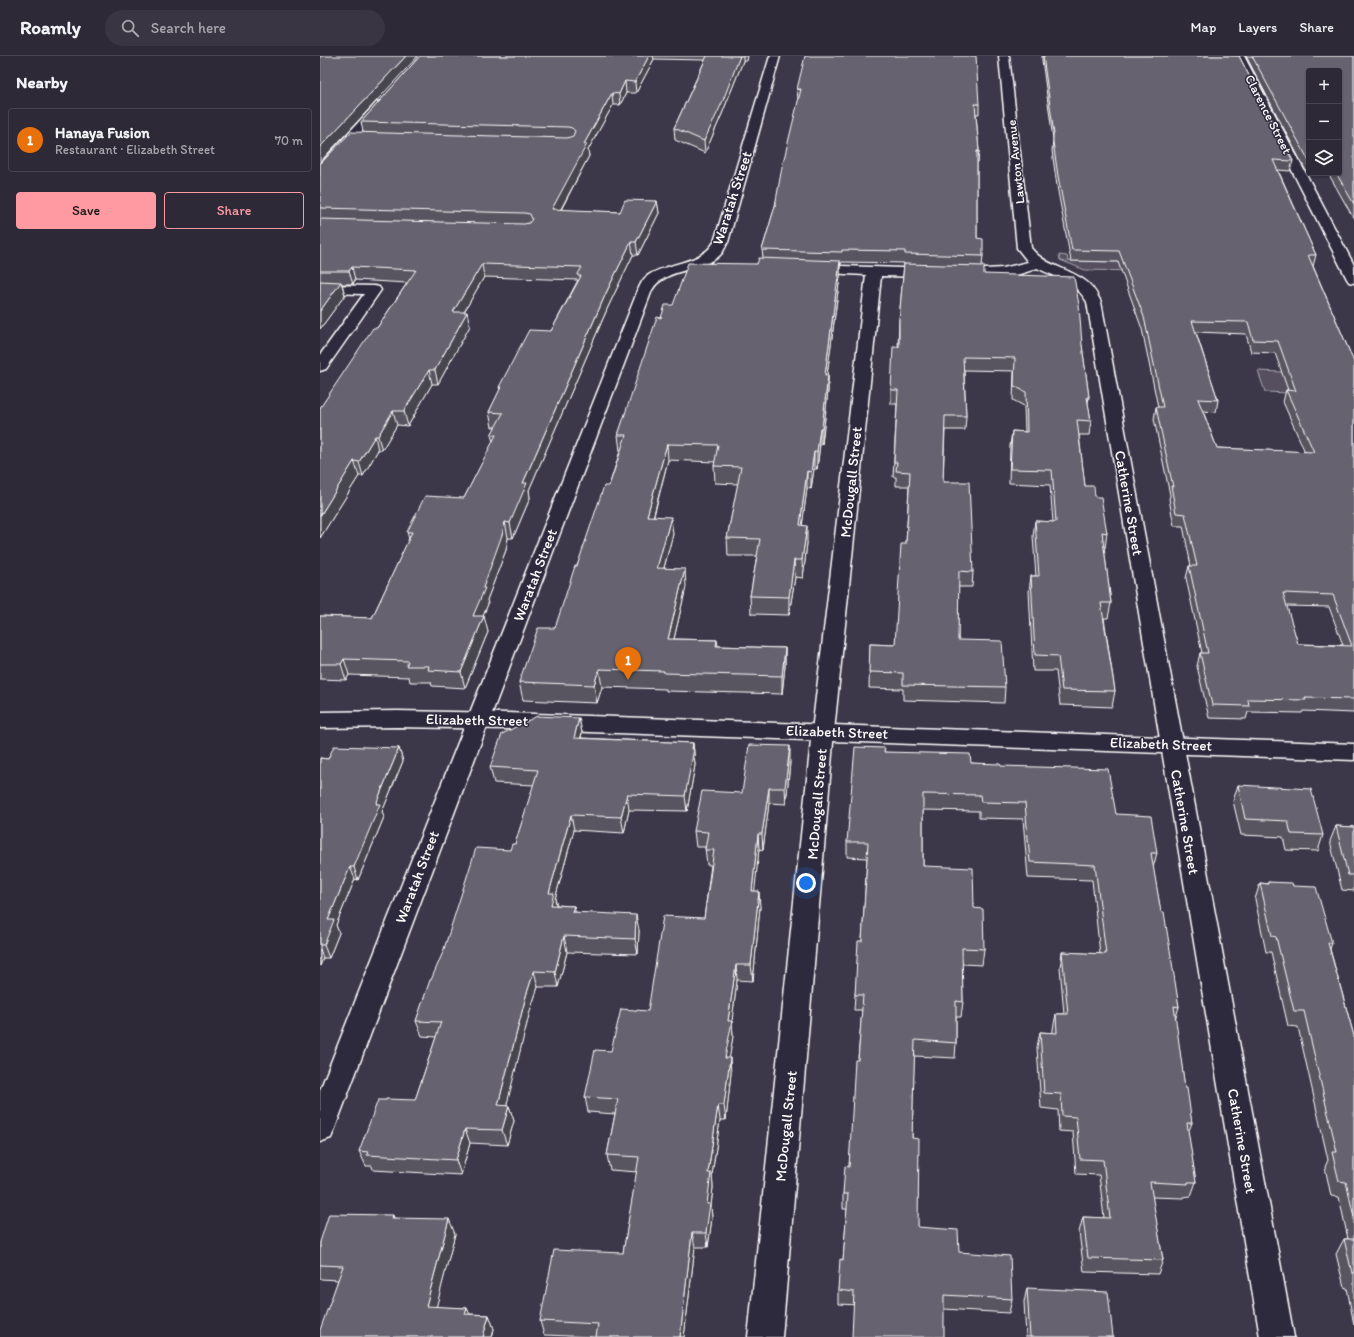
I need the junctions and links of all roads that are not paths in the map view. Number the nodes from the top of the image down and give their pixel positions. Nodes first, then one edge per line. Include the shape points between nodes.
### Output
1 (775, 56) edge
2 (1004, 56) edge
3 (1239, 56) edge
4 (387, 98) edge
5 (320, 171) edge
6 (1036, 263) junction
7 (798, 269) edge
8 (874, 271) junction
9 (942, 273) edge
10 (957, 274) edge
11 (1354, 279) edge
12 (320, 289) edge
13 (320, 366) edge
14 (320, 720) edge
15 (478, 720) junction
16 (823, 731) junction
17 (1172, 744) junction
18 (1354, 752) edge
19 (320, 1128) edge
20 (765, 1337) edge
21 (1277, 1337) edge

1 - 15 street, Waratah Street via 721,242 706,264 659,275 645,290
2 - 6 street, Lawton Avenue via 1024,248
3 - 11 street, Clarence Street
4 - 5 street via 356,138
6 - 10 street via 1016,271 998,274
6 - 17 street, Catherine Street via 1083,285 1094,302
7 - 8 street
8 - 9 street
8 - 16 street, McDougall Street
12 - 13 street via 374,290
14 - 15 street, Elizabeth Street
15 - 16 street, Elizabeth Street
15 - 19 street, Waratah Street
16 - 17 street, Elizabeth Street
16 - 20 street, McDougall Street
17 - 18 street, Elizabeth Street
17 - 21 street, Catherine Street

